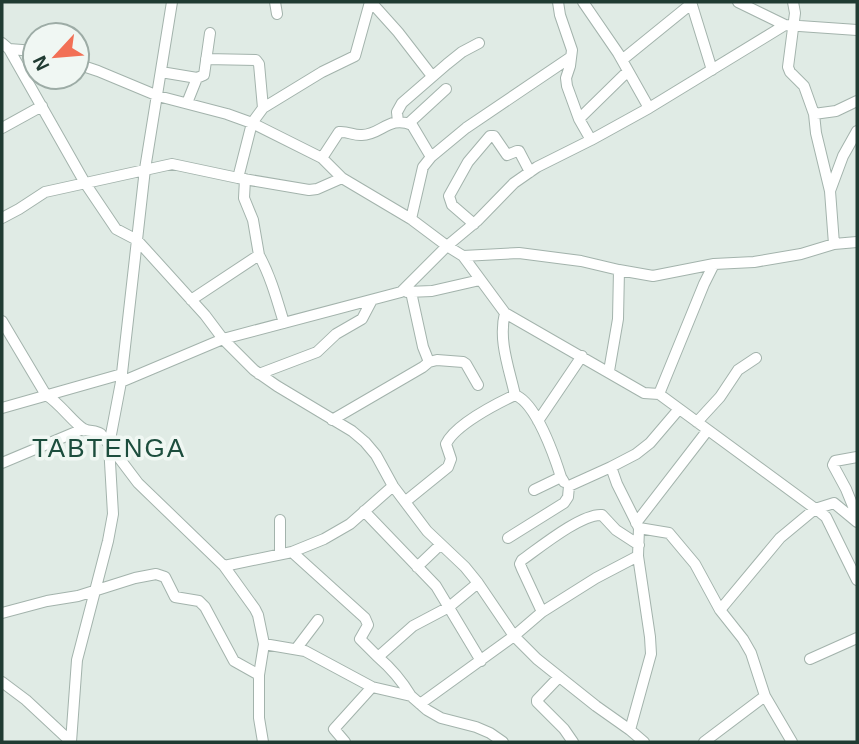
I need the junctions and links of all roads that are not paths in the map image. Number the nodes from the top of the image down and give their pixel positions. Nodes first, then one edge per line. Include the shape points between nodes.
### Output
1 (172, 2) edge
2 (275, 2) edge
3 (370, 2) edge
4 (558, 2) edge
5 (738, 2) edge
6 (793, 2) edge
7 (586, 3) edge
8 (691, 3) edge
9 (277, 14) dead end
10 (789, 25) junction
11 (857, 30) edge
12 (210, 33) dead end
13 (479, 43) dead end
14 (5, 46) edge
15 (571, 57) junction
16 (206, 59) junction
17 (625, 65) junction
18 (91, 69) edge
19 (712, 70) junction
20 (162, 72) junction
21 (432, 76) junction
22 (197, 78) junction
23 (446, 89) dead end
24 (158, 96) junction
25 (857, 101) edge
26 (187, 103) junction
27 (42, 106) junction
28 (263, 107) junction
29 (649, 108) junction
30 (814, 114) junction
31 (579, 118) junction
32 (404, 122) junction
33 (252, 123) junction
34 (2, 128) edge
35 (857, 131) edge
36 (591, 140) junction
37 (431, 156) junction
38 (322, 158) junction
39 (145, 169) junction
40 (530, 172) junction
41 (241, 178) junction
42 (342, 178) junction
43 (85, 183) junction
44 (830, 191) junction
45 (2, 218) edge
46 (411, 219) junction
47 (474, 223) junction
48 (137, 240) junction
49 (857, 242) edge
50 (834, 244) junction
51 (447, 246) junction
52 (259, 256) junction
53 (464, 256) junction
54 (714, 264) junction
55 (619, 270) junction
56 (480, 279) junction
57 (406, 292) junction
58 (191, 300) junction
59 (372, 300) junction
60 (505, 313) junction
61 (2, 321) edge
62 (284, 323) junction
63 (223, 339) junction
64 (582, 356) junction
65 (756, 358) dead end
66 (429, 362) junction
67 (609, 372) junction
68 (259, 374) junction
69 (121, 378) junction
70 (478, 385) dead end
71 (515, 394) junction
72 (659, 394) junction
73 (46, 395) junction
74 (2, 408) edge
75 (679, 409) junction
76 (332, 419) junction
77 (538, 421) junction
78 (697, 422) junction
79 (83, 429) junction
80 (707, 431) junction
81 (109, 445) junction
82 (857, 457) edge
83 (2, 463) edge
84 (611, 467) junction
85 (561, 477) junction
86 (393, 486) junction
87 (569, 486) junction
88 (534, 490) dead end
89 (406, 501) junction
90 (814, 509) junction
91 (364, 511) junction
92 (857, 516) edge
93 (280, 520) dead end
94 (857, 522) edge
95 (638, 526) junction
96 (508, 538) dead end
97 (440, 545) junction
98 (639, 551) junction
99 (292, 552) junction
100 (280, 554) junction
101 (224, 566) junction
102 (417, 567) junction
103 (857, 580) edge
104 (478, 583) junction
105 (95, 591) junction
106 (449, 607) junction
107 (720, 610) junction
108 (542, 612) junction
109 (2, 613) edge
110 (318, 620) dead end
111 (514, 636) junction
112 (857, 638) edge
113 (264, 644) junction
114 (296, 649) junction
115 (378, 657) junction
116 (810, 659) dead end
117 (481, 661) junction
118 (259, 675) junction
119 (559, 677) junction
120 (2, 682) edge
121 (372, 687) junction
122 (765, 696) junction
123 (415, 700) junction
124 (630, 730) junction
125 (71, 742) edge
126 (263, 742) edge
127 (345, 742) edge
128 (503, 742) edge
129 (573, 742) edge
130 (644, 742) edge
131 (704, 742) edge
132 (792, 742) edge

1 - 20 street
2 - 9 street
3 - 21 street
3 - 28 street via 355,56
4 - 15 street
5 - 10 street
6 - 10 street via 795,13
7 - 17 street
8 - 17 street
8 - 19 street
10 - 11 street
10 - 19 street
10 - 30 street via 788,67 804,86
12 - 16 street
13 - 21 street
14 - 27 street
15 - 31 street via 566,78
15 - 37 street
16 - 22 street via 204,75
16 - 28 street via 256,60
17 - 29 street
17 - 31 street
18 - 24 street
19 - 29 street
20 - 22 street
20 - 24 street
21 - 32 street via 399,106 397,112
22 - 26 street
23 - 32 street
24 - 26 street
24 - 39 street
25 - 30 street
26 - 33 street
27 - 34 street
27 - 43 street
28 - 33 street
29 - 36 street
30 - 44 street
31 - 36 street
32 - 37 street via 412,125
32 - 38 street via 361,135 339,132
33 - 38 street
33 - 41 street
35 - 44 street
36 - 40 street
37 - 46 street via 423,167
38 - 42 street
39 - 41 street via 172,164
39 - 43 street
39 - 48 street
40 - 47 street
40 - 47 street via 519,151 508,155 490,136 449,196 452,205
41 - 42 street via 309,190
41 - 52 street
42 - 46 street
43 - 45 street via 43,193
43 - 48 street via 117,229
44 - 50 street
46 - 51 street
47 - 51 street
48 - 58 street
48 - 69 street
49 - 50 street
50 - 54 street via 754,262
51 - 53 street
51 - 57 street
52 - 58 street
52 - 62 street
53 - 55 street via 519,253
53 - 56 street
54 - 55 street via 653,276
54 - 72 street
55 - 67 street via 618,319
56 - 57 street via 432,291
56 - 60 street
57 - 59 street
57 - 66 street
58 - 63 street
59 - 62 street
59 - 68 street via 362,319 317,352
60 - 64 street
60 - 71 street via 504,345
61 - 73 street
62 - 63 street
63 - 68 street
63 - 69 street
64 - 67 street
64 - 77 street
65 - 78 street via 738,370
66 - 70 street via 463,362
66 - 76 street
67 - 72 street via 644,393
68 - 76 street
69 - 73 street
69 - 81 street
71 - 77 street
71 - 89 street via 451,435 446,443 451,459 448,467
72 - 75 street
73 - 74 street
73 - 79 street
75 - 78 street
75 - 84 street via 650,443
76 - 86 street via 376,455
77 - 85 street
78 - 80 street
79 - 81 street via 98,432
79 - 83 street
80 - 90 street
80 - 95 street
81 - 101 street via 138,483
81 - 105 street via 113,514
82 - 92 street via 833,465
84 - 87 street
84 - 95 street
85 - 87 street
85 - 88 street
86 - 89 street
86 - 91 street
87 - 96 street via 564,503
89 - 97 street
90 - 94 street via 834,503
90 - 103 street via 826,517
90 - 107 street via 771,548
91 - 99 street via 324,539
91 - 102 street
93 - 100 street
95 - 98 street
95 - 107 street via 669,533 695,564
97 - 102 street
97 - 104 street
98 - 108 street
98 - 108 street via 603,515 570,527 520,564
98 - 124 street via 651,654
99 - 100 street
99 - 115 street via 365,618 368,625 360,639
100 - 101 street
101 - 113 street via 255,609
102 - 106 street
104 - 106 street
104 - 111 street
105 - 109 street
105 - 118 street via 161,575 175,597 199,601 205,607 234,662
105 - 125 street via 77,660
106 - 115 street via 414,626
106 - 117 street
107 - 122 street via 751,653
108 - 111 street
110 - 114 street
111 - 117 street
111 - 119 street
112 - 116 street
113 - 114 street
113 - 118 street
114 - 121 street
115 - 123 street
117 - 123 street
118 - 126 street
119 - 124 street
119 - 129 street via 537,702
120 - 125 street
121 - 123 street
121 - 127 street via 334,729
122 - 131 street
122 - 132 street
123 - 128 street via 441,718 476,727
124 - 130 street

